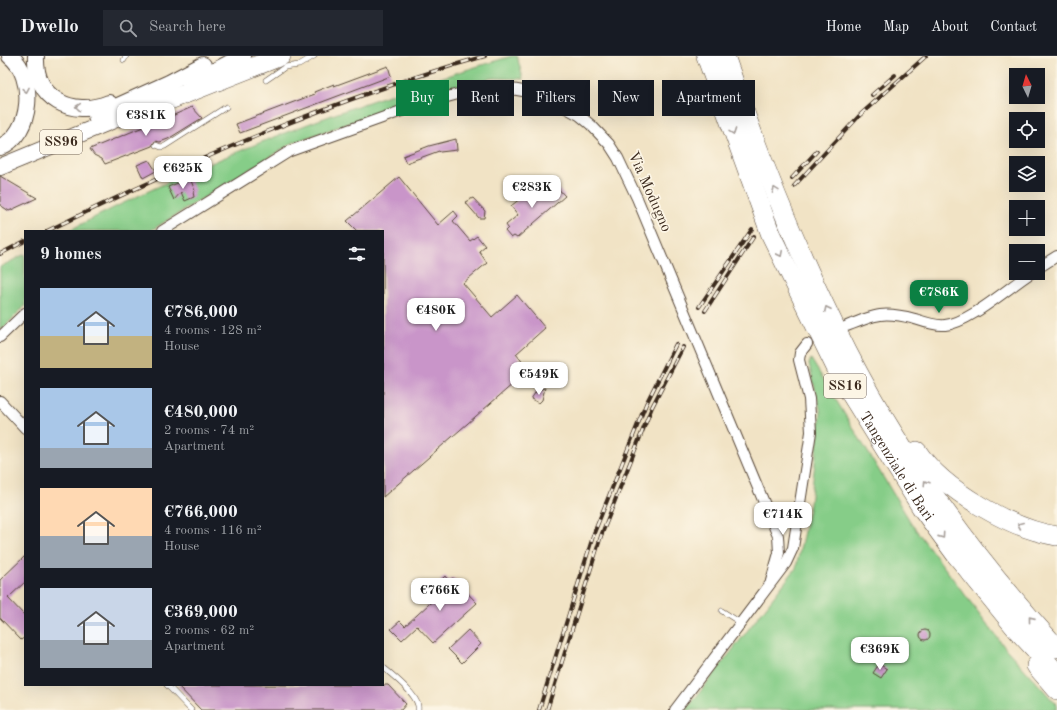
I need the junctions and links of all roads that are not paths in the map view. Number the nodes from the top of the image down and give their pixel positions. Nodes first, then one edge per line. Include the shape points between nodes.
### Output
1 (36, 56) edge
2 (221, 56) edge
3 (243, 56) edge
4 (314, 56) edge
5 (706, 56) edge
6 (15, 58) edge
7 (727, 59) edge
8 (282, 60) edge
9 (266, 80) dead end
10 (169, 83) junction
11 (226, 107) dead end
12 (122, 117) junction
13 (156, 145) dead end
14 (0, 147) edge
15 (0, 155) edge
16 (0, 167) edge
17 (164, 230) edge
18 (1057, 256) edge
19 (1045, 264) edge
20 (1021, 280) edge
21 (24, 314) edge
22 (847, 326) dead end
23 (0, 337) edge
24 (807, 344) dead end
25 (847, 352) junction
26 (0, 401) edge
27 (24, 427) edge
28 (1057, 536) edge
29 (771, 581) junction
30 (722, 611) dead end
31 (741, 623) junction
32 (1017, 630) junction
33 (1057, 648) edge
34 (384, 667) edge
35 (1057, 673) edge
36 (168, 686) edge
37 (1057, 690) edge
38 (191, 710) edge
39 (418, 710) edge
40 (674, 710) edge

10 -> 1 main road via 105,104 82,108 70,107 59,102 41,84
2 - 10 main road, SS96
3 - 12 main road, SS96 via 194,83
4 - 8 lane via 299,65
5 -> 32 highway, Tangenziale di Bari / SS16 via 771,235 842,380 956,556
6 -> 14 main road via 26,89 27,115 16,137
25 -> 7 highway, Tangenziale di Bari / SS16 via 786,221
8 - 9 lane
8 - 12 highway
10 - 15 main road, SS96
11 - 13 lane via 165,146
12 - 16 main road, SS96
17 - 29 street, Via Modugno via 290,151 444,97 477,89 506,88 534,93 568,108 591,125 609,144 637,198 778,536 779,553
18 - 19 street
20 - 22 street via 972,314 953,323 937,325 899,315 880,314
21 - 23 street
24 - 29 street via 800,353 799,360 809,399 811,432 793,548 786,563
28 -> 25 highway via 1025,527 991,512 962,494 938,474 912,444 867,368
33 -> 25 highway, Tangenziale di Bari / SS16 via 969,542 932,491
26 - 27 street
29 - 31 street
30 - 31 lane
31 - 40 street
32 - 35 highway, Tangenziale di Bari / SS16
32 - 37 highway via 1025,655
34 - 39 lane via 415,696 419,705
36 - 38 lane

